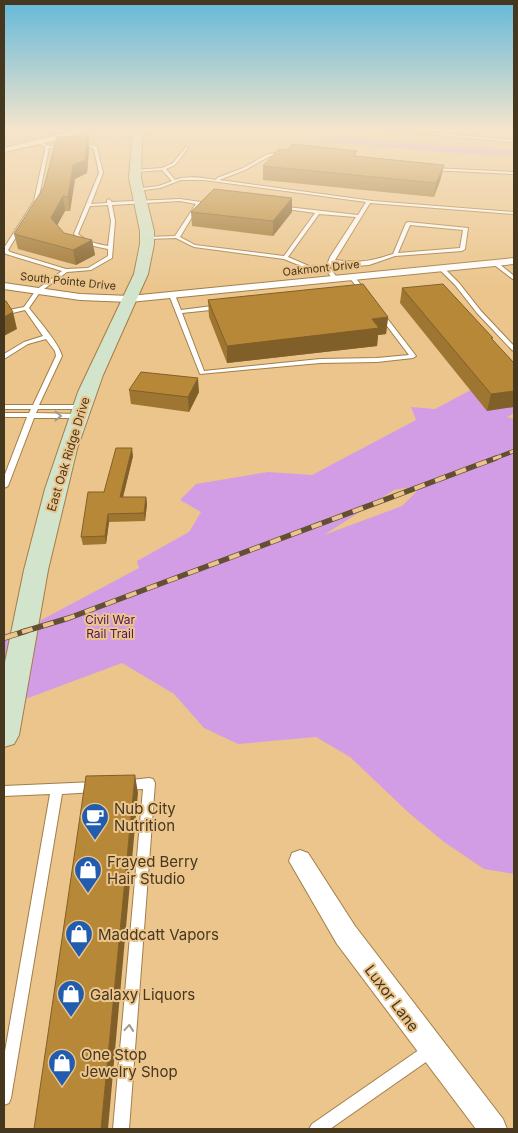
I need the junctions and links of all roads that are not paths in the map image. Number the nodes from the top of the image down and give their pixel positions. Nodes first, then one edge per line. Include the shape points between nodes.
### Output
1 (40, 183) edge
2 (97, 183) edge
3 (137, 183) edge
4 (138, 183) edge
5 (143, 183) edge
6 (170, 183) edge
7 (234, 183) edge
8 (138, 186) junction
9 (205, 200) edge
10 (369, 201) junction
11 (109, 202) junction
12 (90, 203) junction
13 (200, 203) junction
14 (271, 206) edge
15 (318, 212) junction
16 (514, 213) edge
17 (359, 216) junction
18 (147, 238) junction
19 (177, 238) junction
20 (112, 248) junction
21 (395, 255) junction
22 (285, 258) junction
23 (332, 261) junction
24 (514, 261) edge
25 (495, 263) junction
26 (441, 268) junction
27 (66, 271) junction
28 (332, 274) junction
29 (352, 277) junction
30 (514, 278) edge
31 (4, 286) edge
32 (38, 291) junction
33 (364, 292) junction
34 (354, 293) edge
35 (172, 295) junction
36 (130, 299) junction
37 (369, 299) edge
38 (374, 306) edge
39 (227, 307) edge
40 (26, 308) junction
41 (178, 312) junction
42 (4, 313) edge
43 (48, 336) junction
44 (514, 349) edge
45 (4, 357) edge
46 (4, 407) edge
47 (35, 407) junction
48 (80, 412) junction
49 (4, 415) edge
50 (31, 416) junction
51 (4, 486) edge
52 (4, 735) edge
53 (57, 789) junction
54 (4, 791) edge
55 (300, 861) dead end
56 (432, 1050) junction
57 (4, 1098) edge
58 (121, 1129) edge
59 (317, 1129) edge
60 (493, 1129) edge

1 - 27 lane via 36,201 5,250
2 - 12 lane
3 - 8 main road
4 - 8 main road, East Oak Ridge Drive
5 - 8 lane
6 - 8 lane via 160,187
7 - 10 lane
8 - 11 lane
8 - 13 lane
8 - 18 main road, East Oak Ridge Drive
9 - 13 lane
10 - 16 lane
10 - 17 lane
11 - 12 lane
11 - 20 lane via 113,221
12 - 20 lane via 77,229 78,237 88,243
13 - 19 lane
14 - 15 lane
15 - 17 lane
15 - 22 lane
17 - 23 lane
18 - 19 lane
18 - 36 main road, East Oak Ridge Drive via 142,274
19 - 22 lane via 194,246
20 - 27 lane via 110,257 96,267
21 - 21 lane via 462,249 466,229 408,223
21 - 23 lane via 369,263
22 - 28 lane
23 - 28 lane
24 - 25 street, Oakmont Drive
25 - 26 street, Oakmont Drive
25 - 30 lane
26 - 29 street, Oakmont Drive
26 - 44 lane
27 - 32 lane
28 - 29 street, Oakmont Drive
28 - 35 street, Oakmont Drive
29 - 33 lane
31 - 32 street, South Pointe Drive
32 - 36 street, South Pointe Drive
32 - 40 lane
33 - 34 lane
33 - 37 lane
35 - 36 street, Oakmont Drive
35 - 41 lane
36 - 48 main road, East Oak Ridge Drive
38 - 41 lane via 413,356 202,373
39 - 41 lane
40 - 42 lane
40 - 43 lane
43 - 45 lane via 26,343
43 - 47 lane via 59,356
46 - 47 lane
47 - 48 lane
47 - 50 lane
50 -> 48 lane
48 - 52 main road, East Oak Ridge Drive via 45,529
49 - 50 lane
50 - 51 lane
53 - 54 lane
53 - 57 lane
58 -> 53 lane via 149,784
55 - 56 street, Luxor Lane via 346,935
56 - 59 lane
56 - 60 street, Luxor Lane

